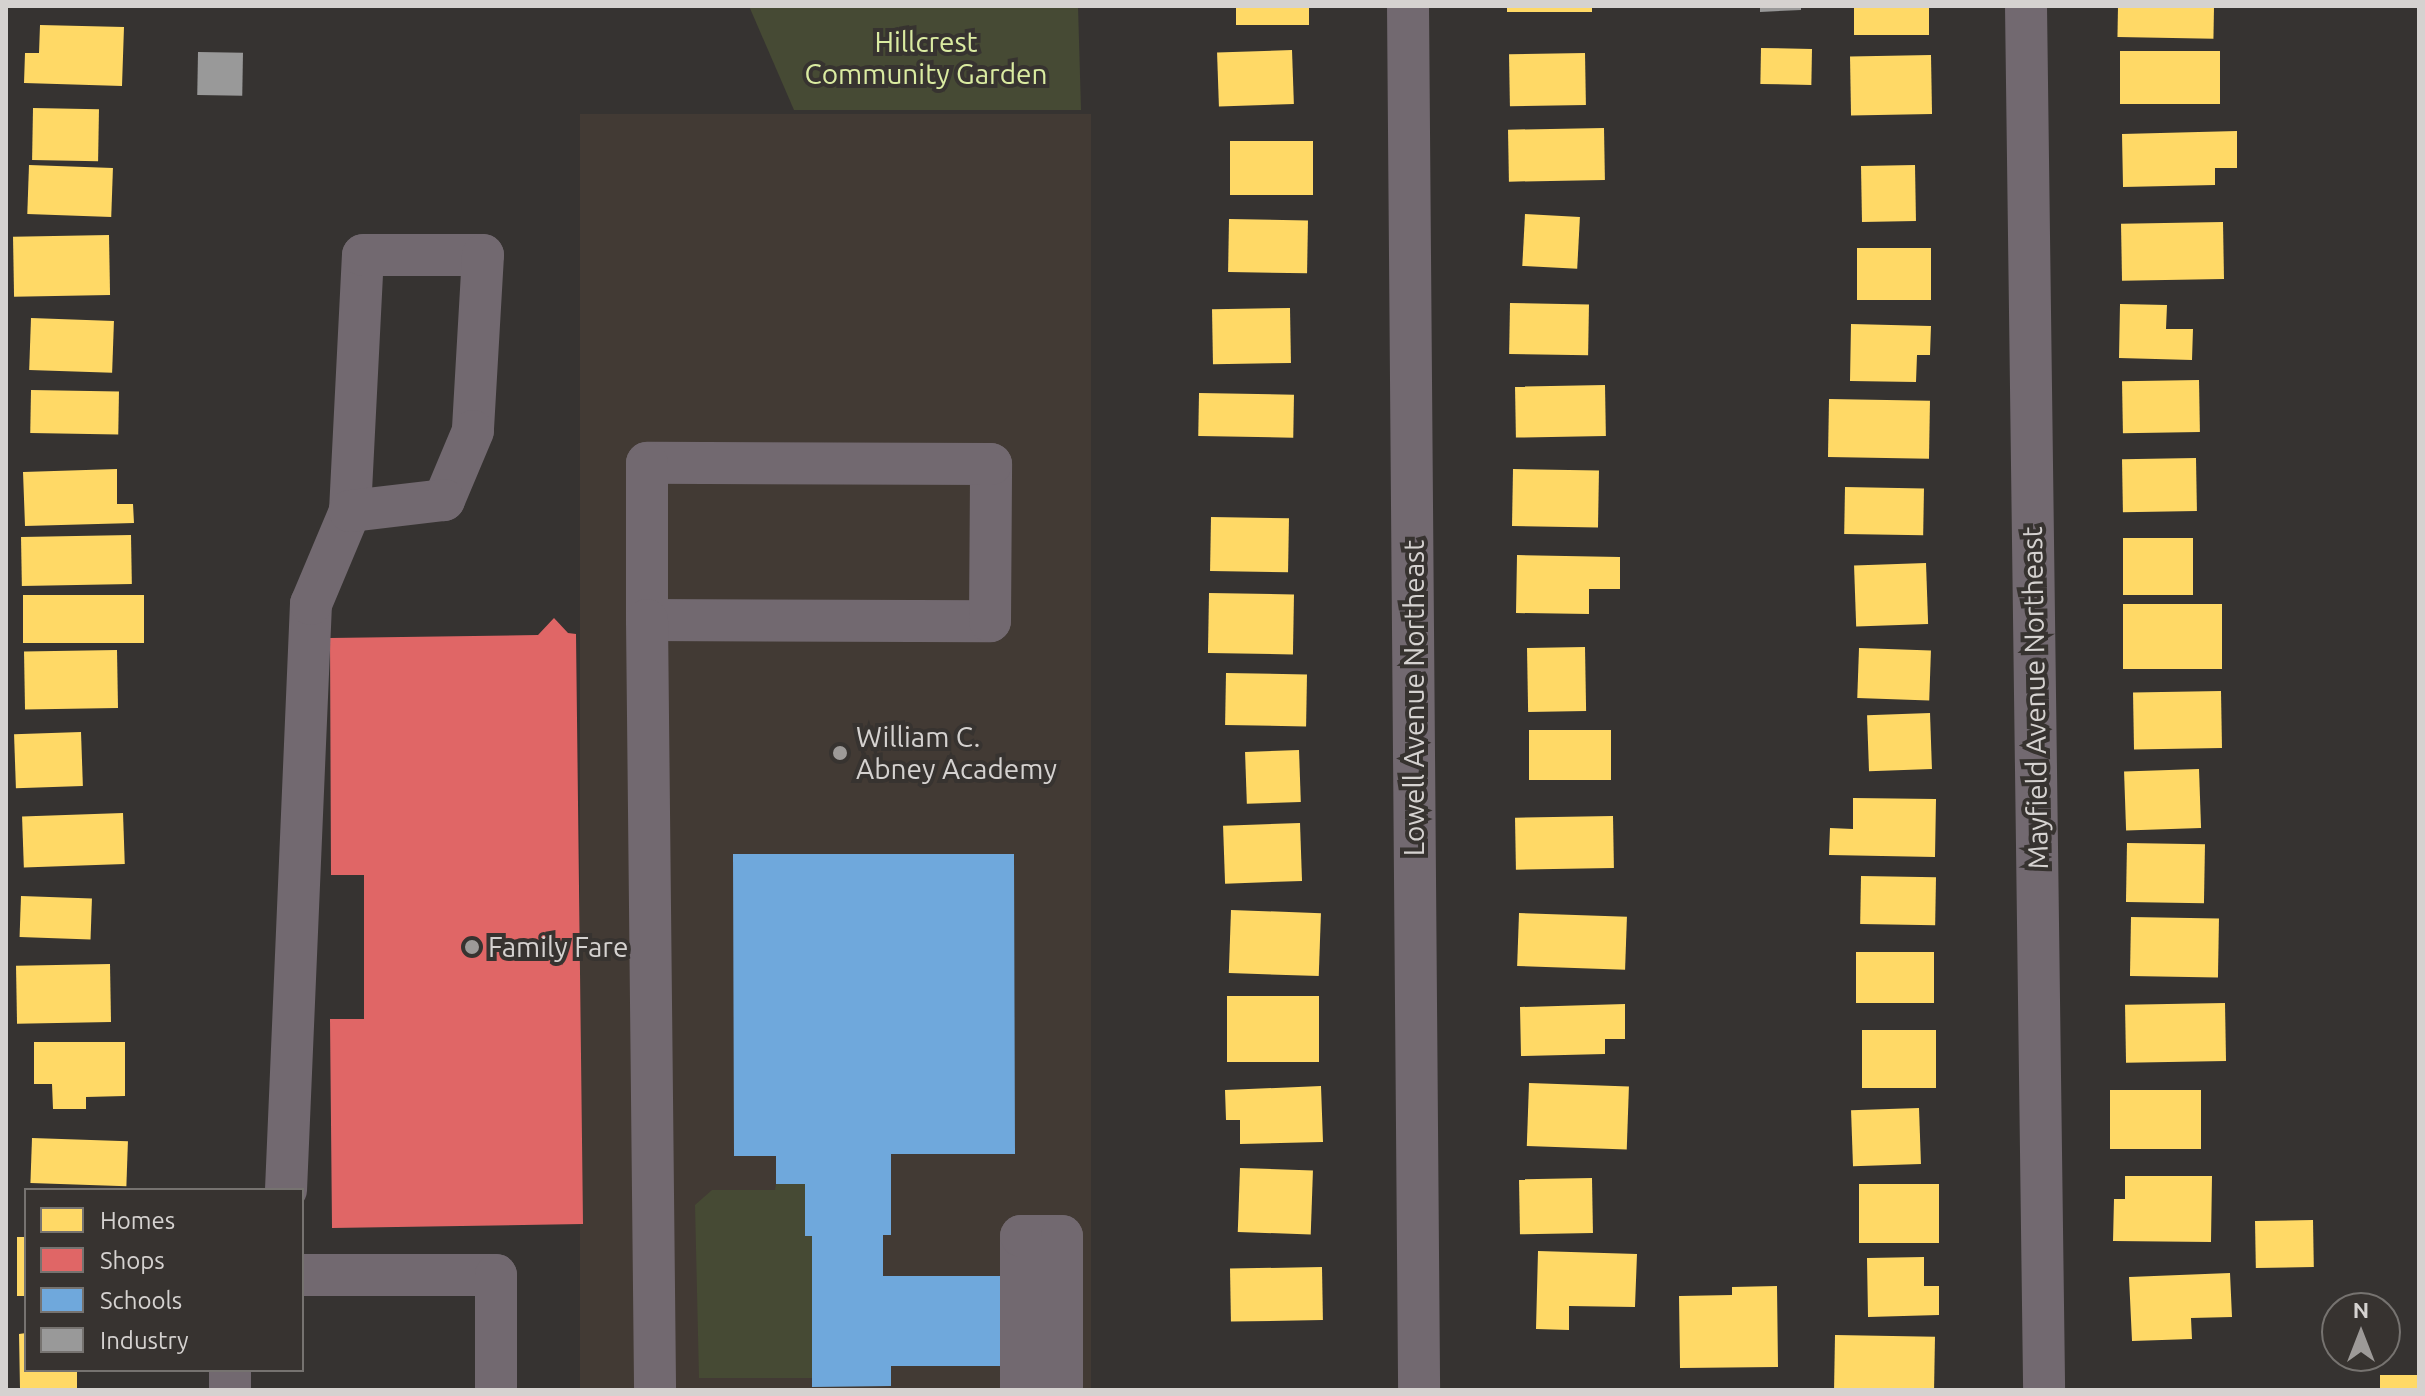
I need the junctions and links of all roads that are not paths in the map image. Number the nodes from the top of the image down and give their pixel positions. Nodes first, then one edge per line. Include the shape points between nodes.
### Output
1 (1408, 6) edge
2 (2026, 6) edge
3 (350, 511) junction
4 (647, 620) junction
5 (286, 1188) edge
6 (304, 1275) edge
7 (496, 1390) edge
8 (655, 1390) edge
9 (1021, 1390) edge
10 (1062, 1390) edge
11 (1419, 1390) edge
12 (2044, 1390) edge

1 - 11 street, Lowell Avenue Northeast
2 - 12 street, Mayfield Avenue Northeast
3 - 3 street via 363,255 483,255 473,431 444,500
3 - 5 street via 311,604
4 - 4 street via 647,463 991,464 990,621
4 - 8 street
6 - 7 street via 496,1275
9 - 10 street via 1021,1236 1062,1236

